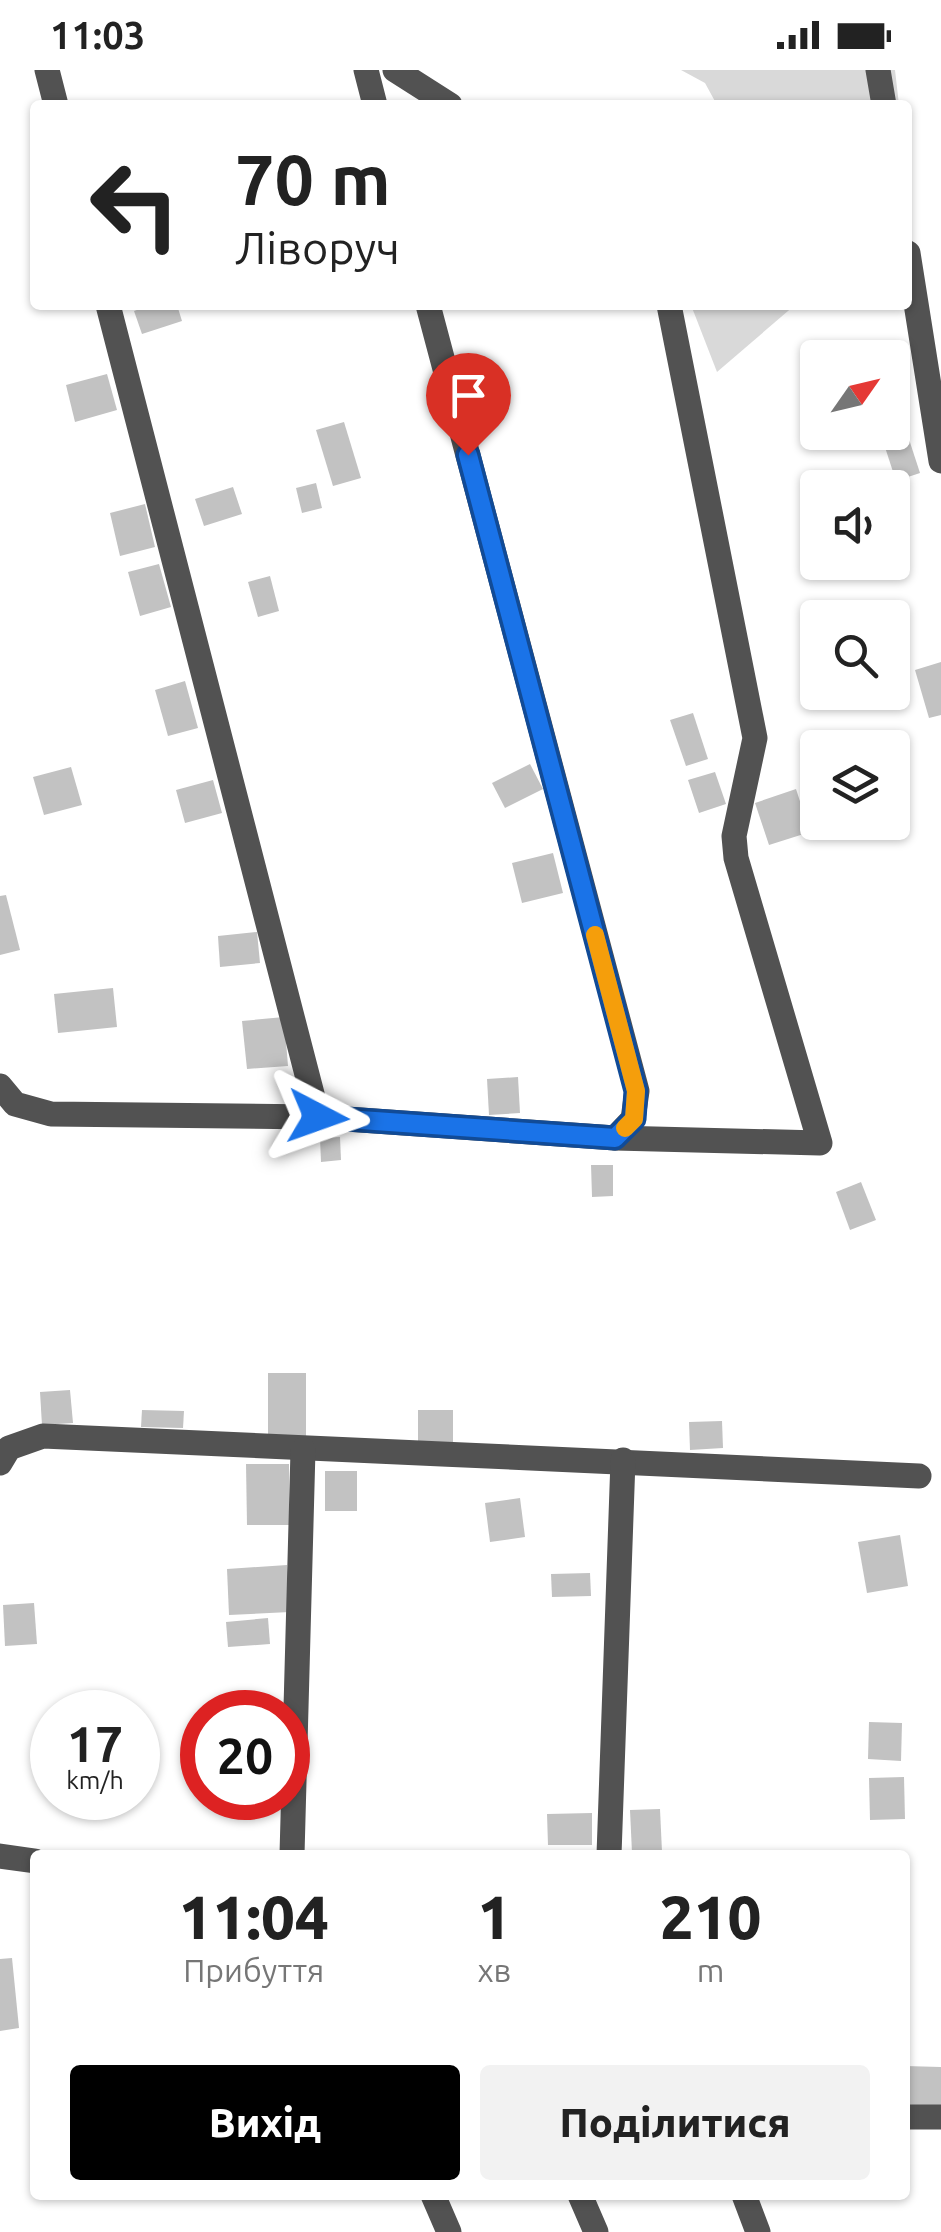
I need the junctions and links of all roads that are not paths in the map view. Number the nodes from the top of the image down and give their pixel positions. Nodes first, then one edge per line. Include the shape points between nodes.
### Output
1 (47, 70) edge
2 (366, 70) edge
3 (395, 70) edge
4 (878, 70) edge
5 (55, 100) edge
6 (375, 100) edge
7 (442, 100) edge
8 (883, 100) edge
9 (912, 278) edge
10 (109, 310) edge
11 (429, 310) edge
12 (670, 310) edge
13 (941, 461) edge
14 (0, 1086) edge
15 (318, 1117) junction
16 (615, 1138) junction
17 (303, 1450) junction
18 (622, 1460) junction
19 (0, 1463) edge
20 (919, 1476) dead end
21 (292, 1850) edge
22 (609, 1850) edge
23 (0, 1856) edge
24 (30, 1860) edge
25 (910, 2117) edge
26 (941, 2117) edge
27 (435, 2200) edge
28 (582, 2200) edge
29 (746, 2200) edge
30 (448, 2232) edge
31 (596, 2232) edge
32 (758, 2232) edge

1 - 5 lane
2 - 6 lane
3 - 7 lane
4 - 8 lane
9 - 13 lane
10 - 15 lane
11 - 16 lane via 636,1091 634,1119
12 - 16 lane via 755,738 734,836 736,858 820,1143
14 - 15 lane via 15,1104 51,1114
15 - 16 lane
17 - 18 lane
17 - 19 lane via 43,1436 8,1448
17 - 21 lane
18 - 20 lane
18 - 22 lane
23 - 24 lane
25 - 26 lane
27 - 30 lane
28 - 31 lane
29 - 32 lane

